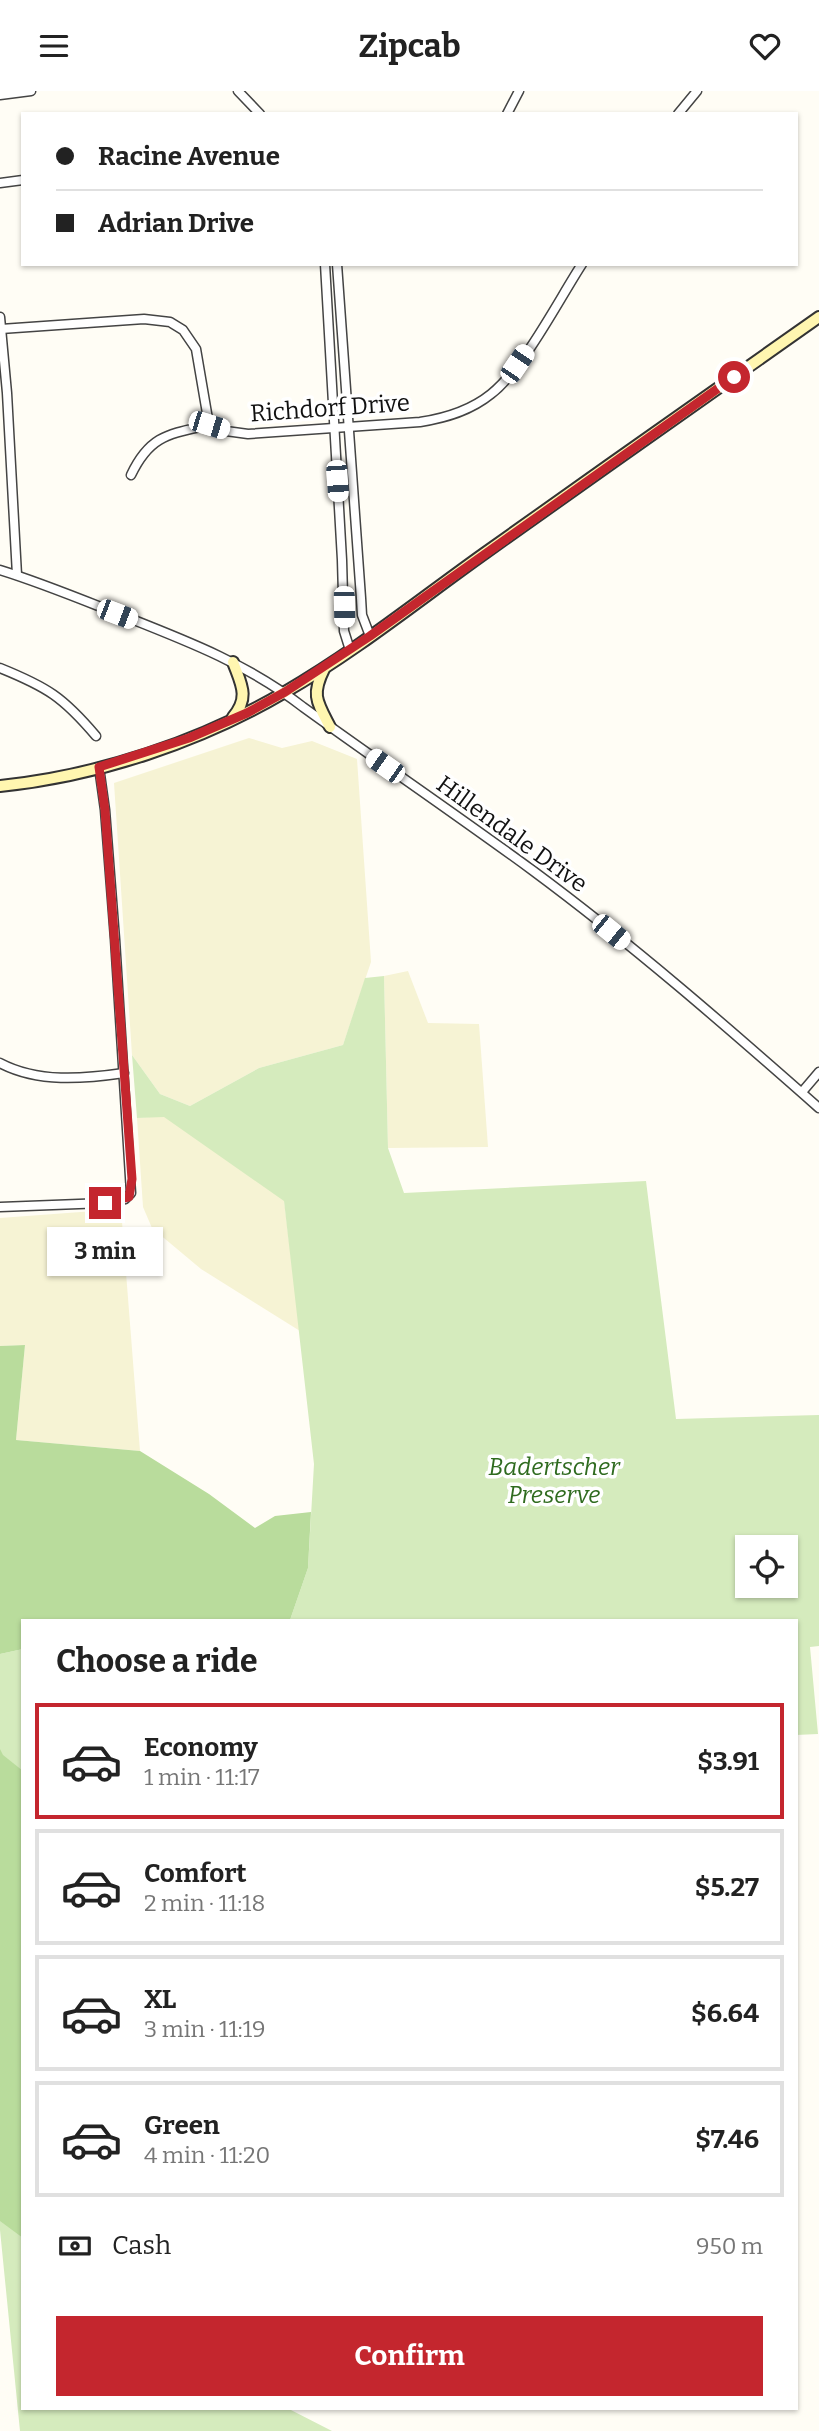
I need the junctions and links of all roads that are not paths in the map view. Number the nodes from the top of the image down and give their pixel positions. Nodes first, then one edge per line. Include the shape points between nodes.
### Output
1 (31, 91) edge
2 (238, 91) edge
3 (519, 91) edge
4 (697, 91) edge
5 (0, 95) edge
6 (258, 112) edge
7 (507, 112) edge
8 (680, 112) edge
9 (21, 180) edge
10 (0, 183) edge
11 (325, 266) edge
12 (337, 266) edge
13 (581, 266) edge
14 (0, 317) edge
15 (819, 317) edge
16 (1, 329) edge
17 (209, 425) junction
18 (349, 428) junction
19 (334, 429) junction
20 (131, 475) dead end
21 (0, 570) edge
22 (17, 575) junction
23 (370, 636) junction
24 (350, 650) junction
25 (233, 662) junction
26 (325, 667) junction
27 (0, 668) edge
28 (285, 692) junction
29 (231, 720) junction
30 (330, 727) junction
31 (96, 736) dead end
32 (99, 767) junction
33 (0, 786) edge
34 (0, 1063) edge
35 (819, 1072) edge
36 (124, 1073) junction
37 (802, 1092) junction
38 (819, 1108) edge
39 (0, 1207) edge

1 - 5 street
2 - 6 street
3 - 7 street
4 - 8 street
9 - 10 street
11 - 19 street
12 - 18 street
13 - 18 street, Richdorf Drive via 517,364 491,394 447,417
14 - 16 street
15 - 23 main road
16 - 17 street via 144,319 170,322 183,330 196,349
16 - 22 street
17 - 19 street, Richdorf Drive via 248,434
17 - 20 street via 155,440
18 - 19 street, Richdorf Drive
18 - 23 street via 362,615
19 - 24 street via 344,631
21 - 22 street, Hillendale Drive
22 - 25 street, Hillendale Drive
23 - 24 main road
24 - 26 main road
25 - 28 street, Hillendale Drive
25 - 29 main road via 244,698
26 - 28 main road
26 - 30 main road via 315,695
27 - 31 street via 64,700
28 - 29 main road
28 - 30 street, Hillendale Drive
29 - 32 main road
30 - 37 street, Hillendale Drive via 573,902
32 - 33 main road
32 - 36 street
34 - 36 street via 54,1078
35 - 37 street
36 - 39 street via 132,1179 129,1197 105,1203
37 - 38 street, Hillendale Drive

